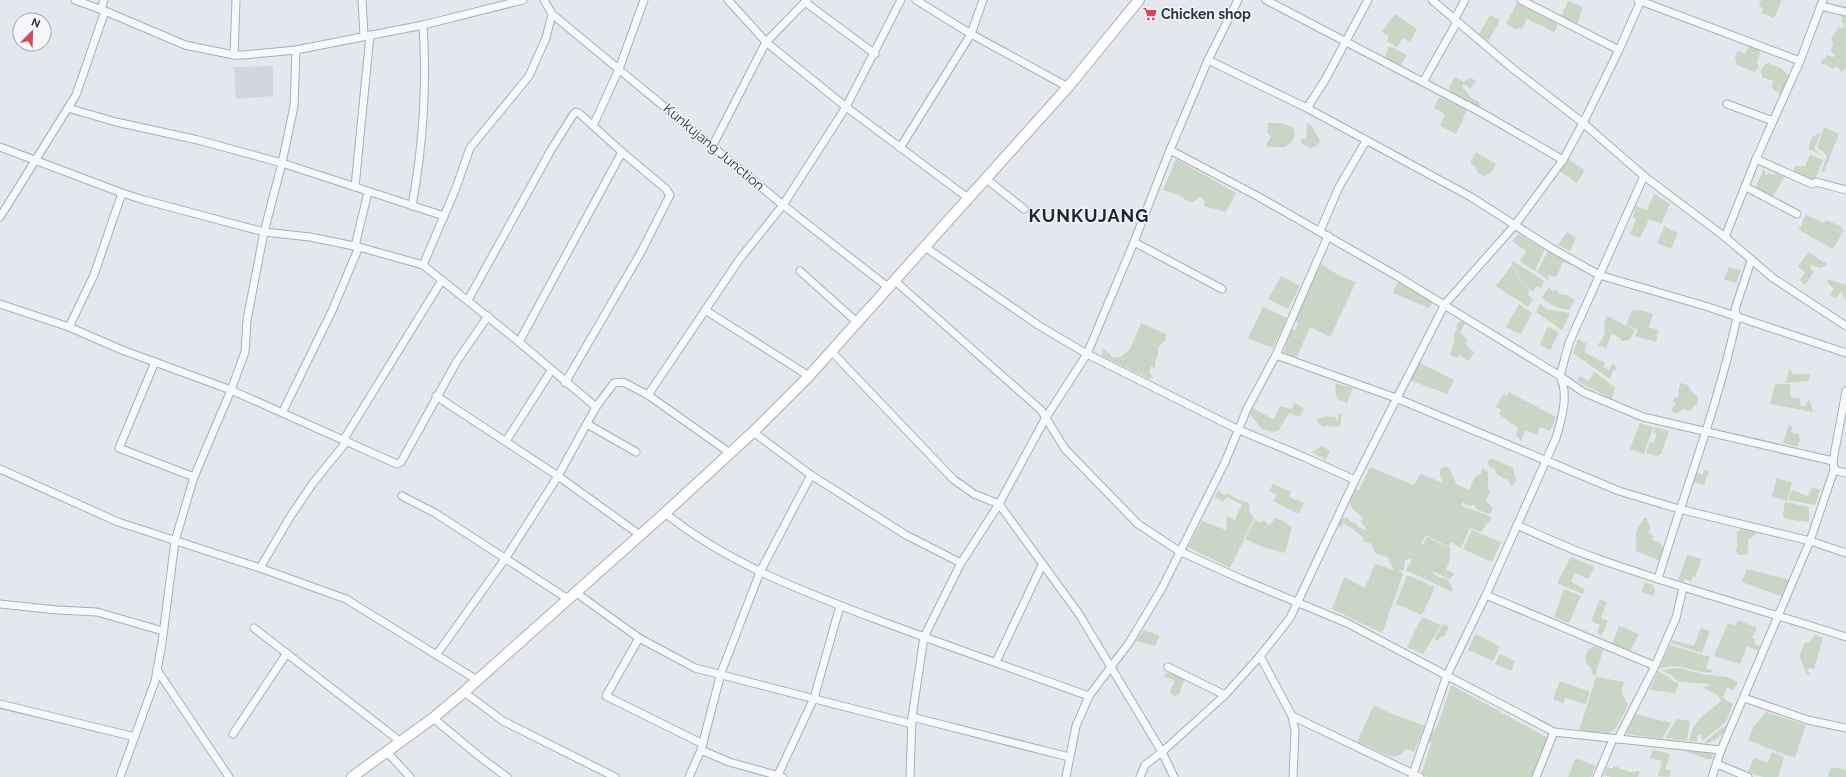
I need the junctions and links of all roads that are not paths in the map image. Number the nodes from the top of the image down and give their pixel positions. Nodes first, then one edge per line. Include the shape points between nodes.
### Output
1 (75, 0) edge
2 (104, 0) edge
3 (236, 0) edge
4 (362, 0) edge
5 (523, 0) edge
6 (544, 0) edge
7 (644, 0) edge
8 (728, 0) edge
9 (900, 0) edge
10 (916, 0) edge
11 (983, 0) edge
12 (1139, 0) edge
13 (1238, 0) edge
14 (1266, 0) edge
15 (1368, 0) edge
16 (1432, 0) edge
17 (1464, 0) edge
18 (1521, 0) edge
19 (1640, 0) edge
20 (806, 1) edge
21 (1822, 3) edge
22 (103, 10) junction
23 (1846, 12) edge
24 (552, 14) junction
25 (1455, 21) junction
26 (423, 25) junction
27 (971, 34) junction
28 (367, 35) junction
29 (1345, 41) junction
30 (766, 42) junction
31 (296, 50) junction
32 (1619, 50) junction
33 (875, 54) junction
34 (234, 55) junction
35 (1208, 60) junction
36 (1800, 61) junction
37 (619, 69) junction
38 (1423, 82) junction
39 (1068, 87) junction
40 (1726, 104) dead end
41 (846, 107) junction
42 (68, 108) junction
43 (1307, 108) junction
44 (1773, 120) junction
45 (1583, 123) junction
46 (593, 126) junction
47 (1366, 141) junction
48 (712, 145) junction
49 (0, 148) edge
50 (900, 148) junction
51 (1170, 150) junction
52 (622, 152) junction
53 (1756, 159) junction
54 (34, 160) junction
55 (1563, 160) junction
56 (282, 163) junction
57 (1644, 176) junction
58 (985, 178) junction
59 (355, 187) junction
60 (1746, 187) junction
61 (1846, 190) edge
62 (368, 192) junction
63 (122, 193) junction
64 (968, 198) junction
65 (784, 205) junction
66 (412, 206) junction
67 (1024, 209) dead end
68 (1, 213) edge
69 (1797, 214) dead end
70 (444, 216) junction
71 (1515, 225) junction
72 (264, 232) junction
73 (1320, 232) junction
74 (1328, 236) junction
75 (1725, 237) junction
76 (1134, 242) junction
77 (357, 247) junction
78 (925, 247) junction
79 (1751, 261) junction
80 (423, 265) junction
81 (800, 271) dead end
82 (1599, 275) junction
83 (442, 280) junction
84 (892, 285) junction
85 (1222, 289) dead end
86 (468, 300) junction
87 (0, 304) edge
88 (1444, 304) junction
89 (706, 310) junction
90 (488, 316) junction
91 (1737, 317) junction
92 (858, 323) junction
93 (1846, 326) edge
94 (69, 327) junction
95 (520, 342) junction
96 (832, 352) junction
97 (1846, 353) edge
98 (1087, 354) junction
99 (1276, 355) junction
100 (155, 362) junction
101 (551, 371) junction
102 (809, 376) junction
103 (1560, 376) junction
104 (565, 382) junction
105 (231, 390) junction
106 (1846, 390) edge
107 (648, 394) junction
108 (436, 396) junction
109 (1396, 398) junction
110 (596, 407) junction
111 (283, 412) junction
112 (1045, 419) junction
113 (587, 424) junction
114 (1238, 430) junction
115 (753, 432) junction
116 (1706, 432) junction
117 (345, 440) junction
118 (506, 441) junction
119 (636, 452) dead end
120 (730, 453) junction
121 (1545, 460) junction
122 (1834, 461) junction
123 (1834, 470) junction
124 (1, 472) edge
125 (1846, 473) edge
126 (811, 475) junction
127 (558, 476) junction
128 (194, 477) junction
129 (1356, 480) junction
130 (402, 496) dead end
131 (999, 504) junction
132 (1679, 509) junction
133 (665, 513) junction
134 (1517, 526) junction
135 (640, 535) junction
136 (175, 541) junction
137 (1810, 541) junction
138 (1179, 551) junction
139 (1846, 553) edge
140 (505, 559) junction
141 (961, 563) junction
142 (1042, 565) junction
143 (260, 568) junction
144 (760, 572) junction
145 (1658, 579) junction
146 (1683, 588) junction
147 (1486, 595) junction
148 (571, 596) junction
149 (1298, 602) junction
150 (0, 604) edge
151 (840, 606) junction
152 (1779, 616) junction
153 (254, 628) dead end
154 (163, 631) junction
155 (924, 637) junction
156 (639, 638) junction
157 (1846, 638) edge
158 (287, 653) junction
159 (437, 654) junction
160 (1260, 656) junction
161 (996, 662) junction
162 (1112, 666) junction
163 (1655, 666) junction
164 (1168, 667) dead end
165 (157, 670) junction
166 (722, 673) junction
167 (1447, 675) junction
168 (477, 680) junction
169 (464, 692) junction
170 (1225, 695) junction
171 (1089, 696) junction
172 (814, 698) junction
173 (1744, 698) junction
174 (0, 704) edge
175 (1292, 716) junction
176 (433, 718) junction
177 (912, 721) junction
178 (1846, 728) edge
179 (1554, 732) junction
180 (233, 734) dead end
181 (135, 737) junction
182 (1615, 739) junction
183 (401, 742) junction
184 (702, 747) junction
185 (1721, 750) junction
186 (387, 752) junction
187 (1162, 752) junction
188 (1069, 757) junction
189 (1717, 764) junction
190 (1415, 776) edge
191 (120, 777) edge
192 (229, 777) edge
193 (352, 777) edge
194 (410, 777) edge
195 (507, 777) edge
196 (615, 777) edge
197 (690, 777) edge
198 (779, 777) edge
199 (910, 777) edge
200 (1066, 777) edge
201 (1140, 777) edge
202 (1174, 777) edge
203 (1293, 777) edge
204 (1536, 777) edge
205 (1597, 777) edge
206 (1712, 777) edge
207 (1748, 777) edge

1 - 22 street
2 - 22 street
3 - 34 street
4 - 28 street
5 - 26 street
6 - 24 street, Kunkujang Junction
7 - 37 street
8 - 30 street
9 - 33 street
10 - 27 street
11 - 27 street
12 - 39 street
13 - 35 street
14 - 29 street
15 - 29 street
16 - 25 street
17 - 25 street
18 - 32 street
19 - 32 street
19 - 36 street
20 - 30 street
20 - 33 street
21 - 23 street
21 - 36 street
22 - 34 street via 185,45
22 - 42 street via 76,95
24 - 37 street, Kunkujang Junction
24 - 70 street via 546,38 529,76 470,148
25 - 38 street
25 - 45 street
26 - 28 street
26 - 66 street via 424,99 419,168
27 - 39 street
27 - 50 street
28 - 31 street
28 - 59 street
29 - 38 street
29 - 43 street
30 - 41 street
30 - 48 street
31 - 34 street
31 - 56 street via 294,106
32 - 45 street
33 - 41 street
35 - 43 street
35 - 51 street
36 - 44 street
37 - 46 street
37 - 48 street, Kunkujang Junction
38 - 55 street
39 - 58 street
40 - 44 street
41 - 50 street
41 - 65 street
42 - 54 street
42 - 56 street
43 - 47 street
44 - 53 street
45 - 55 street
45 - 57 street
46 - 52 street
46 - 86 street via 579,113 573,115
47 - 71 street via 1471,197
47 - 73 street via 1339,187
48 - 65 street, Kunkujang Junction
49 - 54 street
50 - 64 street
51 - 73 street
51 - 76 street
52 - 95 street
52 - 104 street via 670,195 640,254
53 - 60 street
53 - 61 street via 1812,184 1816,182
54 - 63 street
54 - 68 street
55 - 71 street
56 - 59 street
56 - 72 street
57 - 75 street
57 - 82 street
58 - 64 street
58 - 67 street
59 - 62 street
60 - 69 street
60 - 75 street
62 - 66 street
62 - 77 street
63 - 72 street
63 - 94 street via 94,275
64 - 78 street
65 - 84 street, Kunkujang Junction
65 - 89 street via 738,260
66 - 70 street
70 - 80 street
71 - 82 street
71 - 88 street
72 - 77 street via 310,237
72 - 105 street via 247,320 245,352
73 - 74 street
74 - 88 street
74 - 99 street
75 - 79 street
76 - 85 street
76 - 98 street
77 - 80 street
77 - 111 street via 332,311
78 - 84 street
78 - 98 street via 1038,325
79 - 91 street via 1735,309
79 - 93 street
80 - 83 street
81 - 92 street
82 - 91 street
82 - 103 street via 1569,343
83 - 86 street
83 - 117 street
84 - 92 street
84 - 112 street, Kunkujang Junction via 1041,410
86 - 90 street
87 - 94 street
88 - 103 street
88 - 109 street
89 - 102 street
89 - 107 street
90 - 95 street
90 - 108 street via 457,360
91 - 97 street
91 - 116 street
92 - 96 street
94 - 100 street
95 - 101 street
96 - 102 street
96 - 131 street via 953,479 974,494
98 - 112 street
98 - 114 street
99 - 109 street
99 - 114 street
100 - 105 street
100 - 128 street via 119,448
101 - 104 street
101 - 118 street
102 - 115 street
103 - 116 street via 1583,392 1643,417
103 - 121 street via 1564,385 1563,414 1556,438
104 - 110 street
105 - 111 street
105 - 128 street
106 - 122 street
107 - 110 street via 623,382 614,383
107 - 120 street
108 - 117 street via 401,462 397,464
108 - 118 street
109 - 121 street
109 - 129 street
110 - 113 street
111 - 117 street
112 - 131 street
112 - 138 street, Kunkujang Junction via 1065,450 1138,524
113 - 119 street
113 - 127 street
114 - 129 street
114 - 138 street via 1225,462
115 - 120 street
115 - 126 street
116 - 122 street
116 - 132 street
117 - 143 street via 290,516
118 - 127 street
120 - 133 street
121 - 132 street via 1619,491
121 - 134 street
122 - 123 street
123 - 125 street
123 - 137 street
124 - 136 street via 118,522
126 - 141 street via 906,535
126 - 144 street
127 - 135 street
127 - 140 street
128 - 136 street
129 - 149 street
130 - 140 street via 435,513
131 - 141 street
131 - 142 street
132 - 137 street
132 - 145 street
133 - 135 street
133 - 144 street via 719,549
134 - 145 street via 1581,553
134 - 147 street
135 - 148 street
136 - 143 street
136 - 154 street
137 - 139 street
137 - 152 street
138 - 149 street, Kunkujang Junction
138 - 162 street via 1162,588
140 - 148 street
140 - 159 street
141 - 155 street
142 - 161 street
142 - 162 street via 1079,614
143 - 159 street via 346,599
144 - 151 street
144 - 166 street
145 - 146 street
146 - 152 street
146 - 163 street via 1676,618
147 - 163 street
147 - 167 street
148 - 156 street
148 - 168 street
149 - 160 street via 1290,618
149 - 167 street, Kunkujang Junction via 1347,623
150 - 154 street via 97,612
151 - 155 street
151 - 172 street
152 - 157 street
152 - 173 street
153 - 158 street
154 - 165 street
155 - 161 street
155 - 177 street
156 - 166 street via 695,668
156 - 184 street via 606,696
158 - 180 street
158 - 183 street
159 - 168 street
160 - 170 street
160 - 175 street
161 - 171 street
162 - 171 street
162 - 187 street
163 - 182 street
164 - 170 street
165 - 181 street
165 - 192 street
166 - 172 street
166 - 184 street
167 - 179 street, Kunkujang Junction via 1508,710
167 - 190 street
168 - 169 street
169 - 176 street
169 - 196 street via 503,722
170 - 187 street
171 - 188 street via 1076,726
172 - 177 street
172 - 198 street
173 - 178 street via 1808,720
173 - 185 street
174 - 181 street
175 - 190 street
175 - 203 street via 1295,731
176 - 183 street
176 - 195 street
177 - 188 street
177 - 199 street
179 - 182 street, Kunkujang Junction
179 - 204 street
181 - 191 street
182 - 185 street, Kunkujang Junction
182 - 205 street
183 - 186 street
184 - 197 street
184 - 198 street via 729,762
185 - 189 street
186 - 193 street
186 - 194 street
187 - 201 street via 1145,765
187 - 202 street
188 - 200 street
189 - 206 street
189 - 207 street

